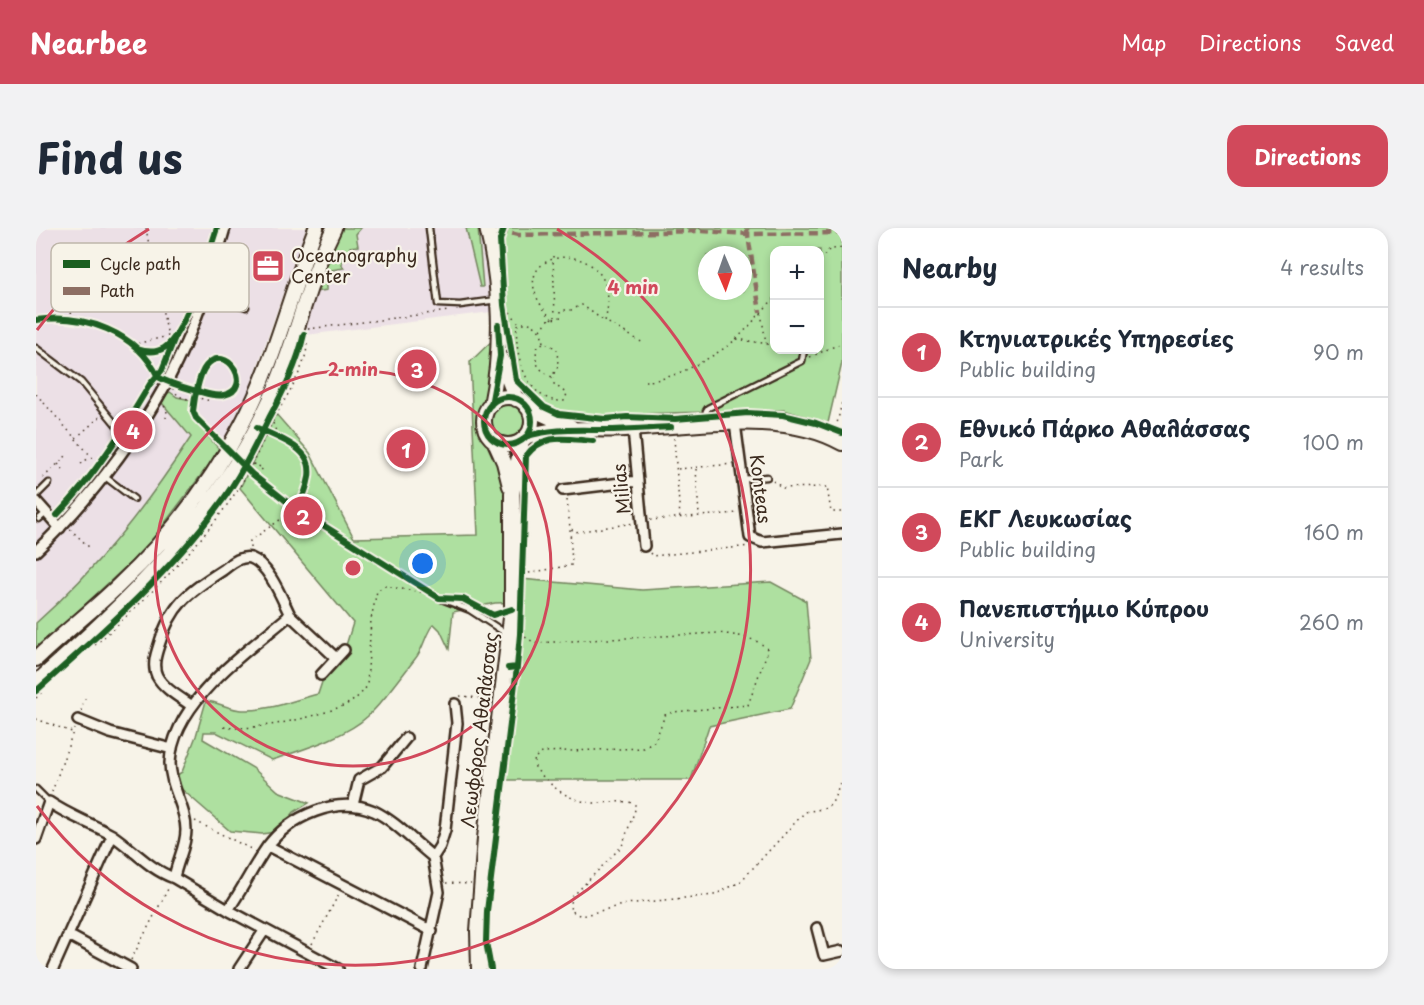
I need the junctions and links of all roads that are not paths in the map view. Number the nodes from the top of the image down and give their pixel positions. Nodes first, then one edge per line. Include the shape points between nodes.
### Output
1 (225, 228) edge
2 (316, 228) edge
3 (334, 228) edge
4 (429, 228) edge
5 (493, 231) edge
6 (220, 243) edge
7 (502, 306) junction
8 (197, 312) edge
9 (36, 348) edge
10 (803, 354) edge
11 (500, 356) junction
12 (526, 399) junction
13 (490, 405) junction
14 (735, 423) junction
15 (706, 426) junction
16 (574, 428) junction
17 (633, 429) junction
18 (840, 435) edge
19 (524, 438) junction
20 (494, 440) junction
21 (126, 445) junction
22 (103, 477) junction
23 (767, 477) road end
24 (741, 479) junction
25 (638, 481) junction
26 (49, 483) dead end
27 (563, 490) dead end
28 (512, 495) junction
29 (36, 496) edge
30 (133, 500) dead end
31 (36, 501) edge
32 (60, 528) junction
33 (842, 534) edge
34 (644, 546) road end
35 (36, 551) edge
36 (439, 598) road end
37 (290, 615) junction
38 (516, 638) junction
39 (344, 650) dead end
40 (336, 658) junction
41 (36, 659) edge
42 (321, 675) dead end
43 (40, 683) edge
44 (455, 704) road end
45 (192, 706) junction
46 (78, 720) road end
47 (406, 738) dead end
48 (172, 749) junction
49 (36, 789) edge
50 (50, 802) junction
51 (353, 805) junction
52 (112, 836) junction
53 (36, 838) edge
54 (268, 846) junction
55 (433, 856) junction
56 (174, 878) junction
57 (228, 910) junction
58 (818, 928) dead end
59 (432, 931) junction
60 (264, 932) junction
61 (68, 935) junction
62 (842, 951) edge
63 (129, 968) edge
64 (53, 969) edge
65 (239, 969) edge
66 (338, 969) edge
67 (422, 969) edge
68 (479, 969) edge

1 - 6 street
2 - 41 main road via 263,379 242,424 207,481 145,558
3 - 43 main road via 321,254 260,429 181,543 134,594
4 - 7 lane via 438,304
5 - 7 main road
7 - 11 main road
8 - 21 street via 170,383
9 - 21 lane via 81,382 118,426
10 - 15 lane via 802,361 708,408
11 - 12 main road
11 - 13 main road
12 - 13 main road via 502,398
12 - 16 main road via 550,420
12 - 19 main road via 531,425
13 - 20 main road via 484,420
14 - 15 main road
14 - 18 main road via 783,424
14 - 24 street, Konteas
15 - 17 main road
16 - 17 main road
16 - 19 main road
17 - 25 street, Milias
19 - 20 main road via 511,445
19 - 28 main road, Λεωφόρος Αθαλάσσας
20 - 28 main road, Λεωφόρος Αθαλάσσας
21 - 22 street
22 - 30 lane
22 - 32 street
23 - 24 lane
24 - 33 street, Konteas via 747,531 756,541
25 - 27 street
25 - 34 street, Milias
26 - 29 lane
28 - 38 main road, Λεωφόρος Αθαλάσσας
31 - 32 street via 42,516
32 - 35 street
36 - 38 lane via 470,610
37 - 40 street
37 - 45 street via 224,671
37 - 45 street via 273,581 249,557 239,559 192,590 176,605 165,624 154,666 158,677
38 - 68 main road, Λεωφόρος Αθαλάσσας via 503,701 481,884
39 - 40 street
40 - 42 street
44 - 55 street via 457,723 445,830
45 - 48 street
46 - 48 street
47 - 51 street via 382,766 359,780
48 - 56 street via 172,780 186,829
49 - 50 lane
50 - 52 street
50 - 53 street
51 - 54 street via 329,806 312,812
51 - 55 street via 374,811
52 - 56 street via 162,874
52 - 61 street
54 - 57 street
54 - 59 street
55 - 59 street via 438,882
56 - 57 street
57 - 60 street
58 - 62 street via 824,955
59 - 67 street
60 - 65 street
60 - 66 street
61 - 63 street
61 - 64 street

